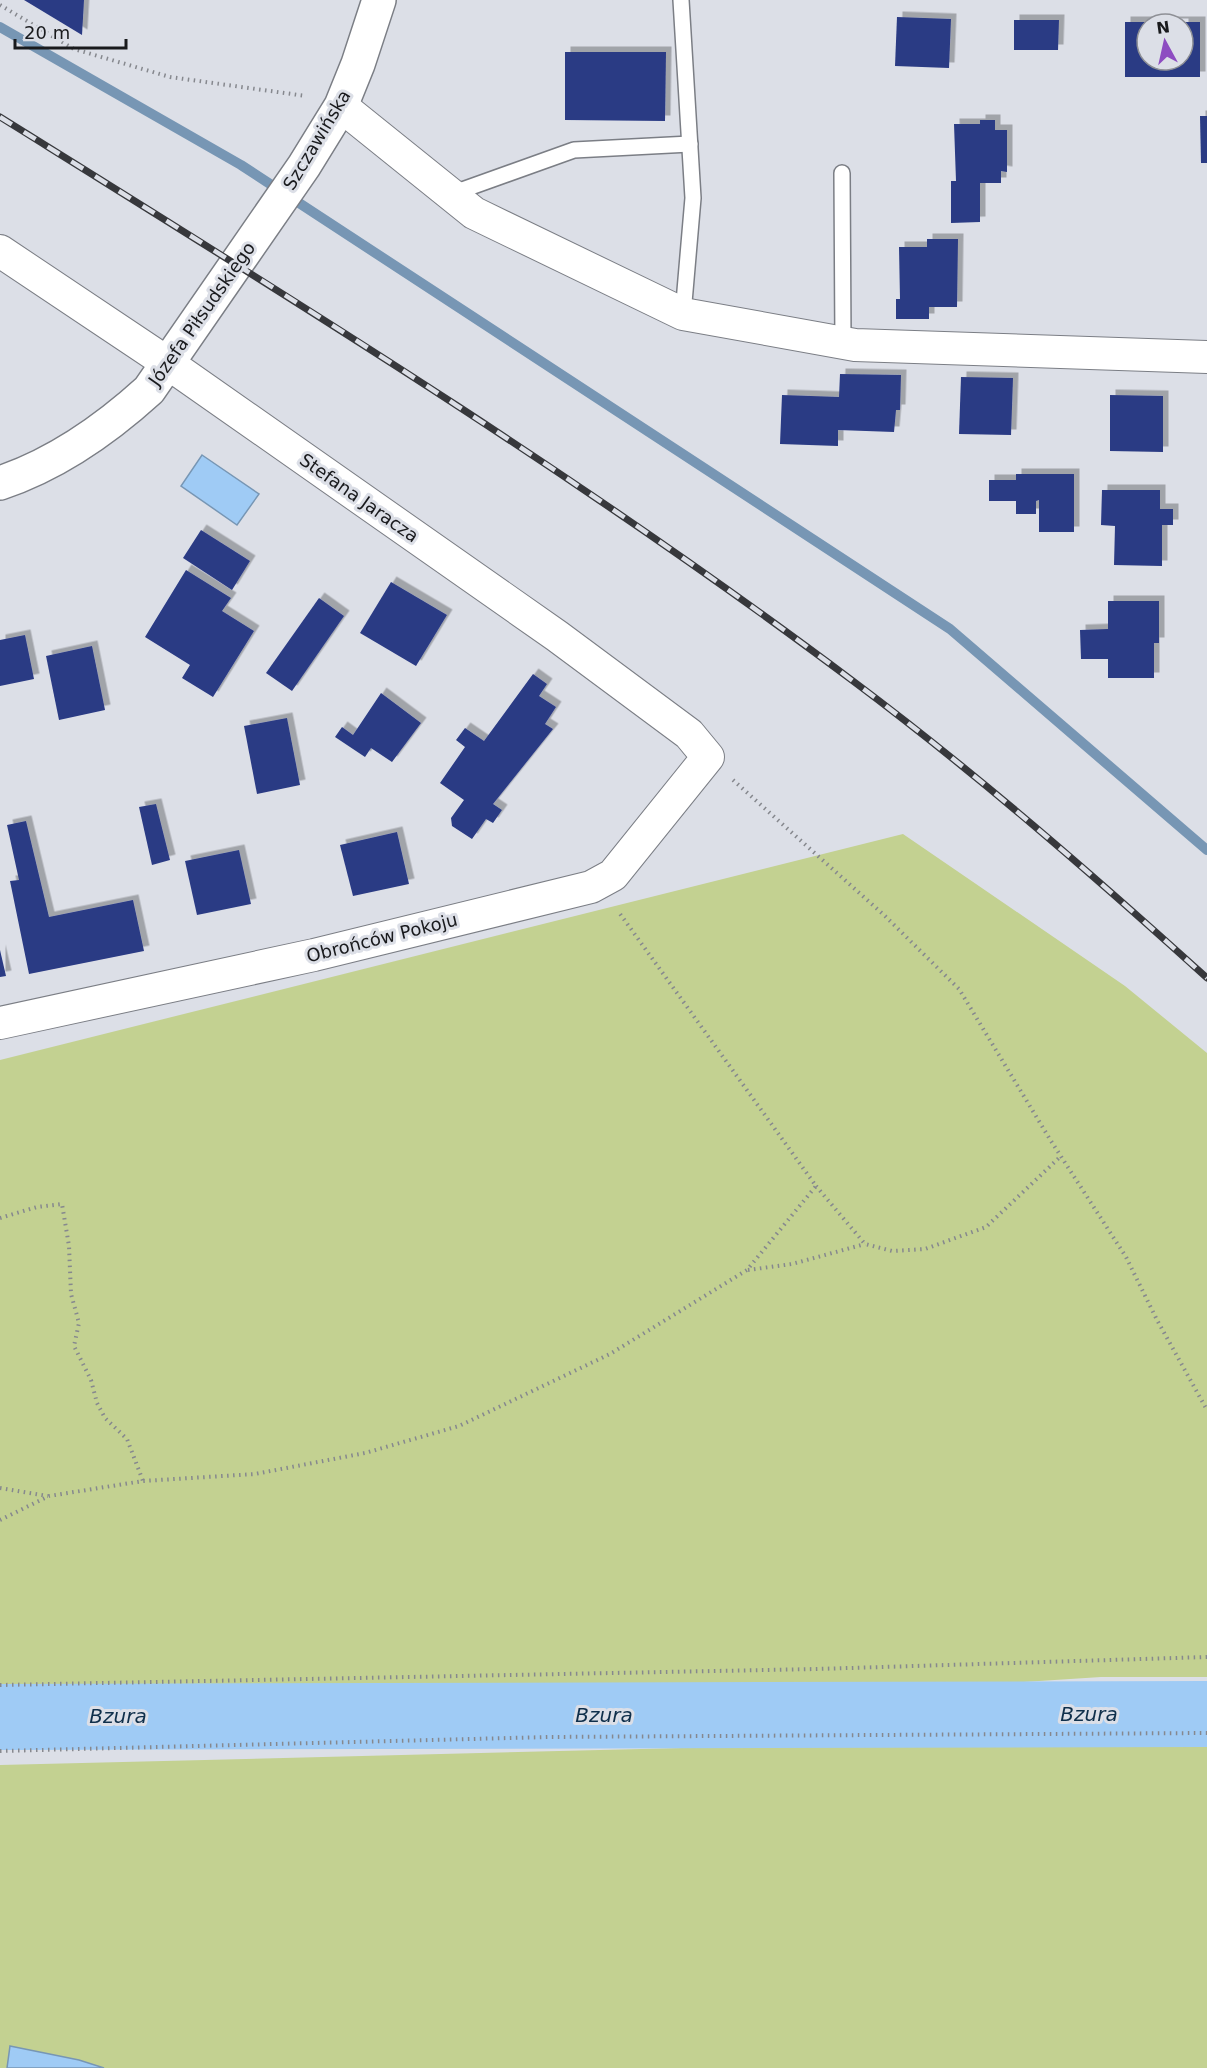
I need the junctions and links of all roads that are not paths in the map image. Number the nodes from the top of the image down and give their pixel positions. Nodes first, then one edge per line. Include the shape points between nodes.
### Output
1 (379, 0) edge
2 (681, 0) edge
3 (327, 102) junction
4 (690, 144) junction
5 (842, 172) dead end
6 (451, 194) junction
7 (273, 211) joint
8 (0, 250) edge
9 (683, 314) junction
10 (843, 343) junction
11 (1207, 357) edge
12 (169, 364) junction
13 (0, 483) edge
14 (708, 757) joint
15 (0, 1023) edge

1 - 3 street, Szczawińska via 358,64
2 - 4 lane
3 - 6 street
3 - 7 street, Szczawińska via 304,166
4 - 6 lane via 574,150
4 - 9 lane via 693,198
5 - 10 lane
6 - 9 street via 474,213
7 - 12 street, Józefa Piłsudskiego
8 - 12 street, Stefana Jaracza
9 - 10 street
10 - 11 street
12 - 13 street, Józefa Piłsudskiego via 149,390 84,442 46,464
12 - 14 street, Stefana Jaracza via 557,636 689,734
14 - 15 street, Obrońców Pokoju via 613,875 591,887 314,955

